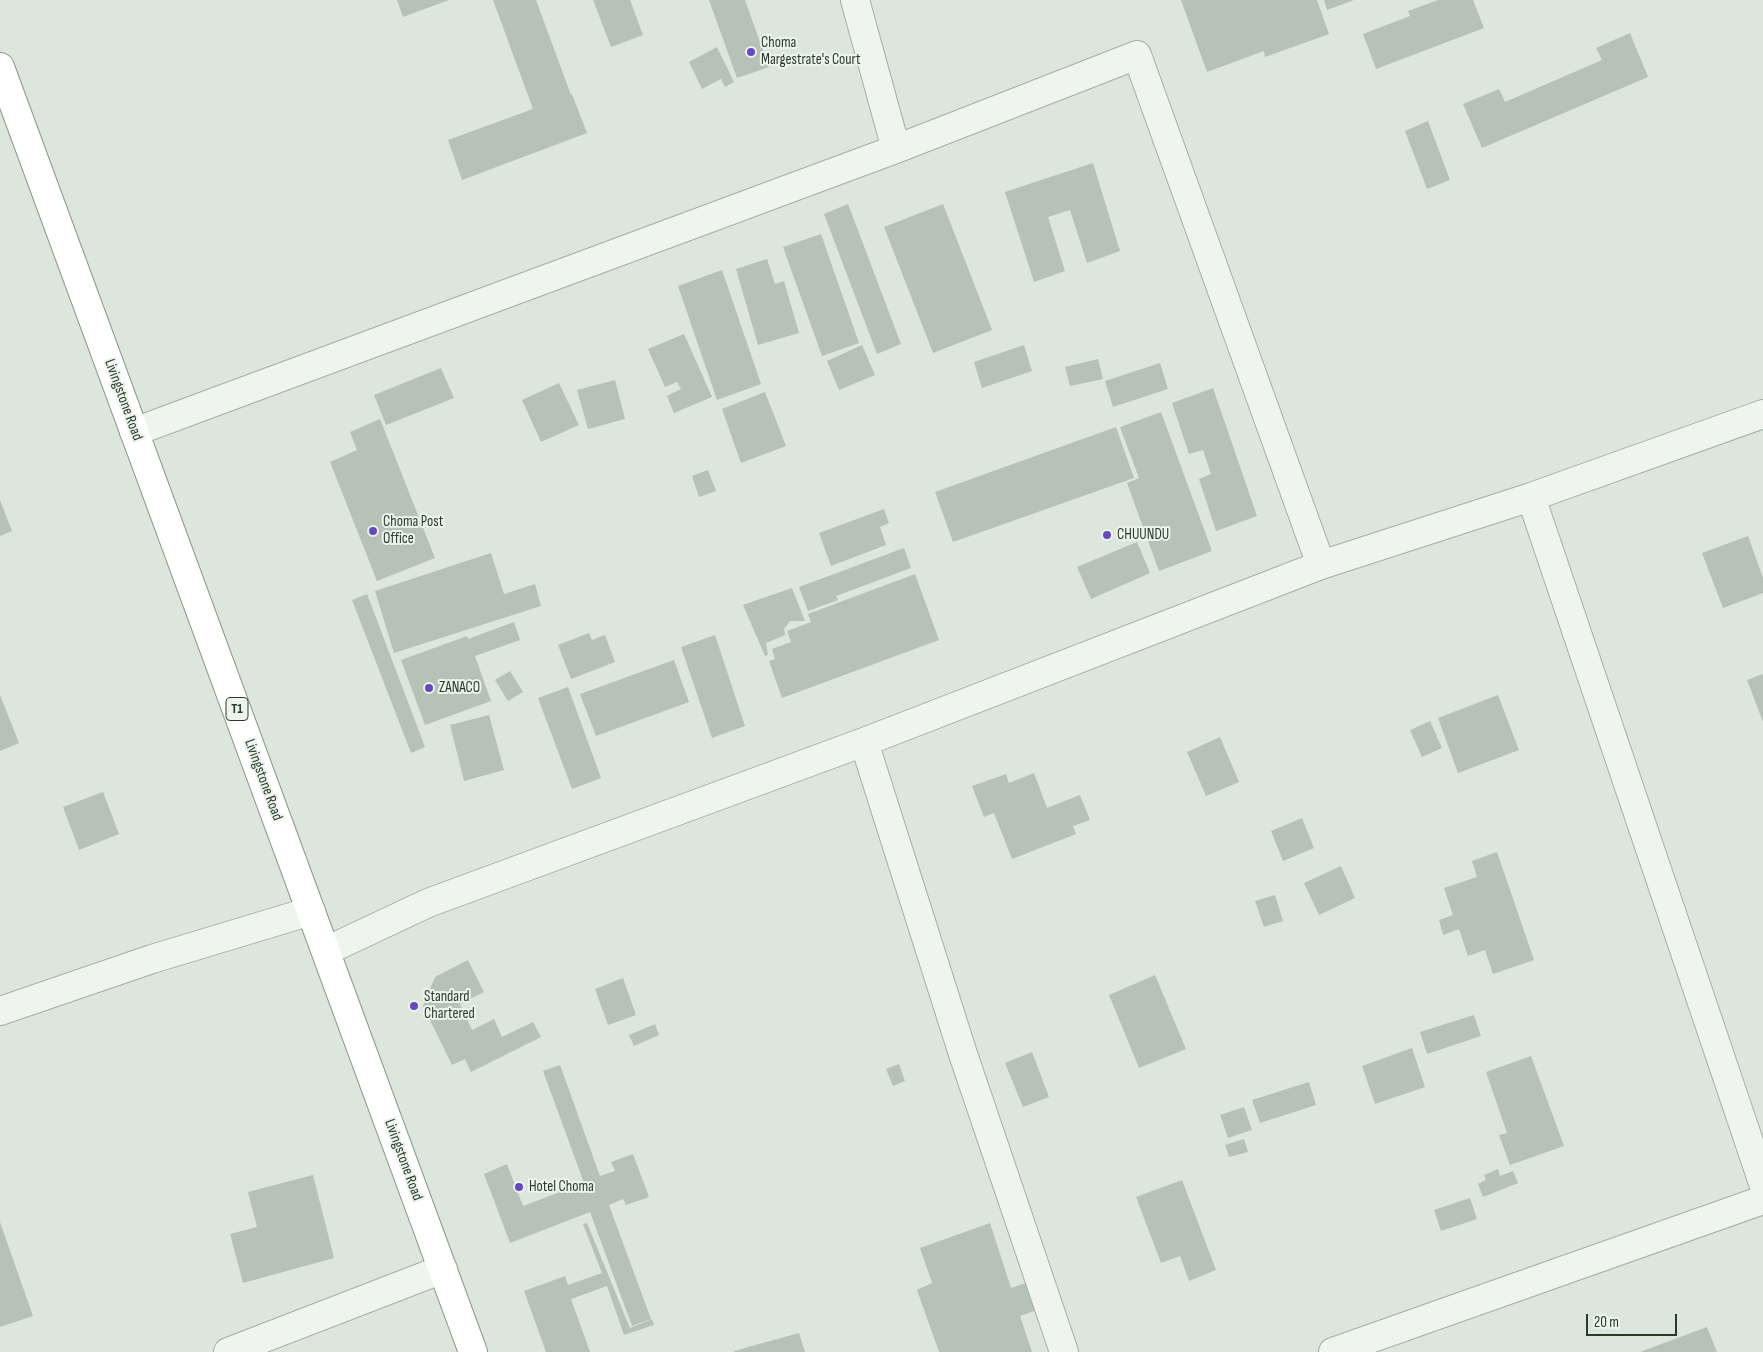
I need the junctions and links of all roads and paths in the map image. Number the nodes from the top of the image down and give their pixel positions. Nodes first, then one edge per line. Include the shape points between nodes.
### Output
1 (855, 0) edge
2 (0, 67) edge
3 (896, 149) junction
4 (1763, 414) edge
5 (134, 432) junction
6 (1531, 497) junction
7 (1321, 565) junction
8 (864, 742) junction
9 (311, 911) junction
10 (326, 951) junction
11 (0, 1011) edge
12 (1763, 1183) edge
13 (1763, 1200) edge
14 (443, 1269) junction
15 (228, 1352) edge
16 (473, 1352) edge
17 (1064, 1352) edge
18 (1333, 1352) edge

1 - 3 street
2 - 5 highway, Livingstone Road / T1
3 - 5 street
3 - 7 street via 1136,55
4 - 6 street
5 - 9 highway, Livingstone Road / T1
6 - 7 street
6 - 12 street
7 - 8 street
8 - 10 street via 428,903
8 - 17 street via 960,1044
9 - 10 highway, Livingstone Road / T1
9 - 11 street via 152,959
10 - 14 highway, Livingstone Road / T1
13 - 18 street
14 - 15 street
14 - 16 highway, Livingstone Road / T1

